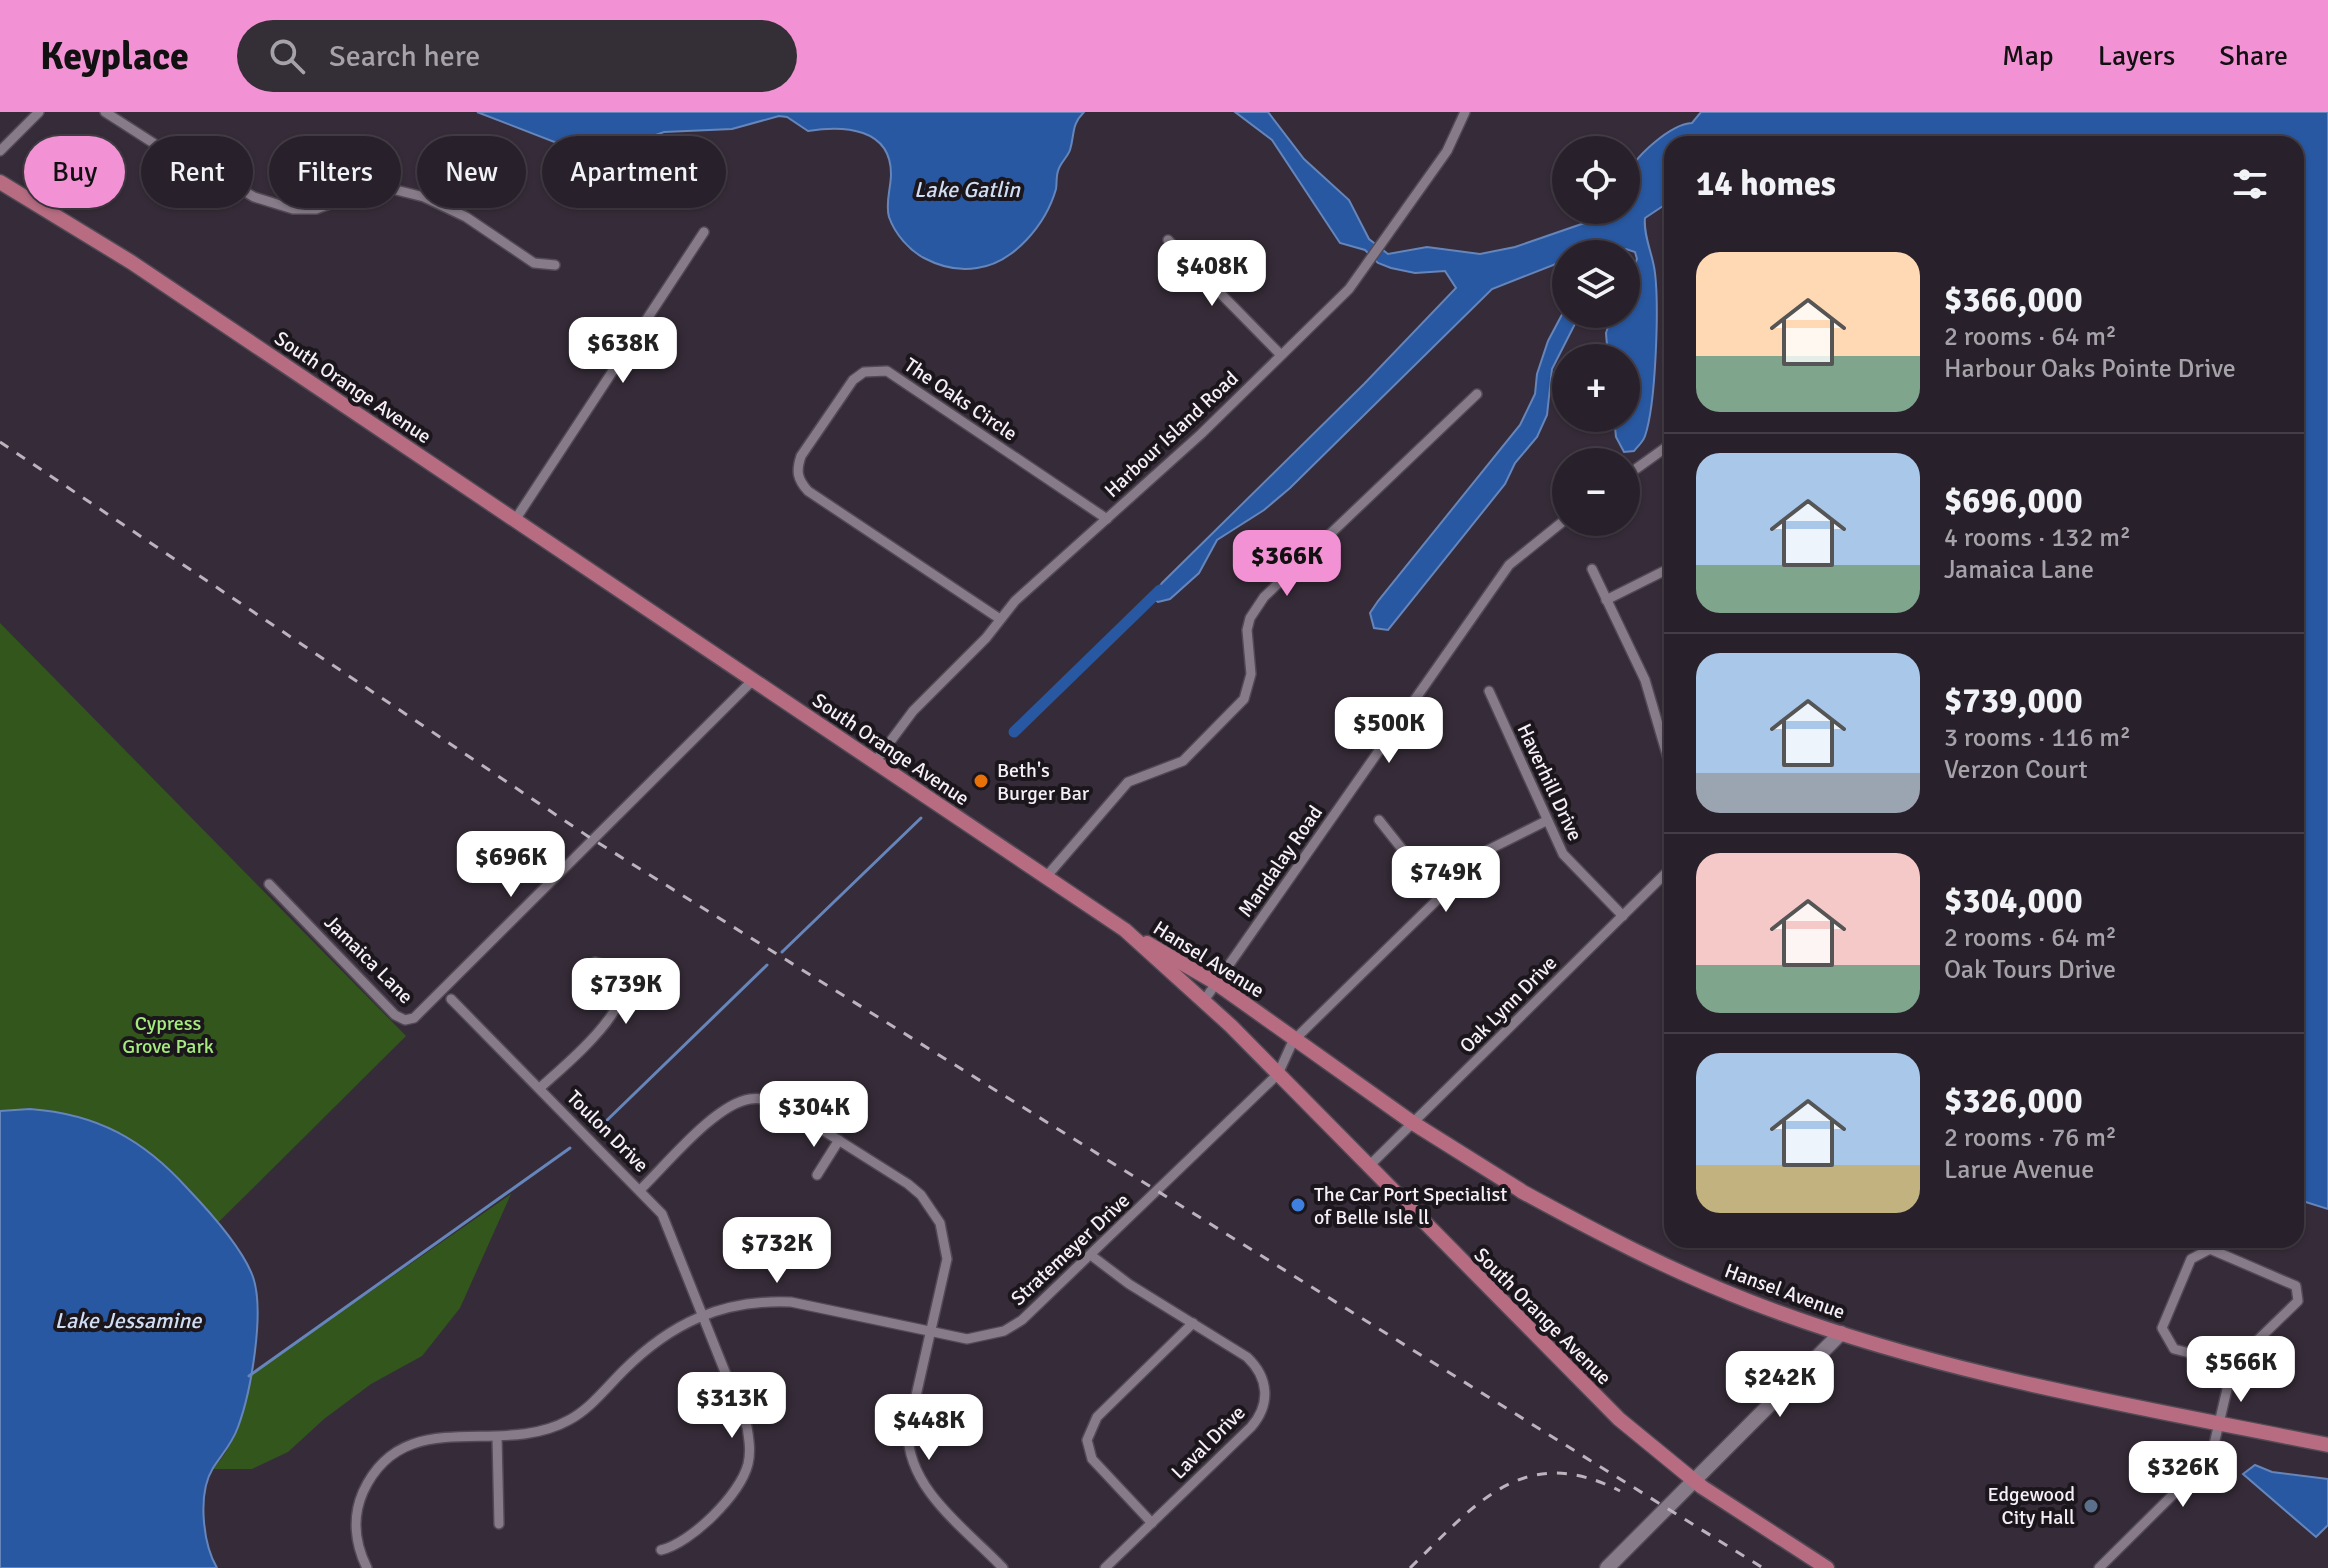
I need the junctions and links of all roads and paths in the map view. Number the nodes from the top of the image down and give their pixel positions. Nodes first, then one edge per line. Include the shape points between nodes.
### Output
1 (39, 112) edge
2 (105, 112) edge
3 (1465, 112) edge
4 (0, 151) edge
5 (0, 182) edge
6 (704, 232) dead end
7 (1168, 240) dead end
8 (555, 265) dead end
9 (1280, 354) junction
10 (1477, 394) dead end
11 (1664, 449) edge
12 (1640, 466) edge
13 (1107, 519) junction
14 (515, 520) junction
15 (1552, 530) edge
16 (1592, 569) dead end
17 (1664, 571) edge
18 (1606, 600) junction
19 (1000, 619) junction
20 (753, 680) junction
21 (1489, 691) dead end
22 (1664, 745) edge
23 (875, 762) junction
24 (1379, 820) dead end
25 (1546, 821) junction
26 (1664, 875) edge
27 (1046, 877) junction
28 (269, 884) dead end
29 (1440, 897) junction
30 (1623, 916) junction
31 (1125, 930) junction
32 (595, 962) dead end
33 (1216, 983) junction
34 (451, 999) dead end
35 (1203, 1002) junction
36 (1293, 1041) junction
37 (1278, 1074) junction
38 (540, 1088) junction
39 (1413, 1123) junction
40 (839, 1140) junction
41 (1368, 1167) junction
42 (817, 1175) dead end
43 (640, 1190) junction
44 (1092, 1256) junction
45 (703, 1313) junction
46 (1193, 1323) junction
47 (930, 1333) junction
48 (1841, 1333) junction
49 (2233, 1364) junction
50 (2220, 1423) junction
51 (497, 1437) junction
52 (2328, 1445) edge
53 (1693, 1479) junction
54 (1152, 1523) junction
55 (499, 1524) dead end
56 (661, 1550) dead end
57 (367, 1568) edge
58 (1003, 1568) edge
59 (1105, 1568) edge
60 (1607, 1568) edge
61 (1827, 1568) edge
62 (2099, 1568) edge

1 - 4 street
2 - 8 street via 203,175 254,197 293,209 316,209 366,191 392,189 466,217 534,263
3 - 9 street, Harbour Island Road via 1447,151 1371,259 1325,315
5 - 14 main road, South Orange Avenue via 131,262
6 - 14 street
7 - 9 street
9 - 13 street, Harbour Island Road
10 - 27 street via 1255,609 1247,630 1249,689 1226,721 1183,761 1128,782
11 - 12 street
13 - 19 street, Harbour Island Road
13 - 19 street, The Oaks Circle via 887,371 864,372 853,380 801,456 799,481
14 - 20 main road, South Orange Avenue
15 - 33 street, Mandalay Road via 1509,565
16 - 18 street
17 - 18 street
18 - 22 street via 1645,680
19 - 23 street, Harbour Island Road via 913,711
20 - 23 main road, South Orange Avenue
20 - 28 street, Jamaica Lane via 414,1018 395,1015
21 - 25 street, Haverhill Drive
23 - 27 main road, South Orange Avenue
24 - 29 street
25 - 29 street via 1488,850
25 - 30 street, Haverhill Drive via 1563,854
26 - 30 street, Oak Lynn Drive
27 - 31 main road, South Orange Avenue
29 - 36 street
30 - 39 street, Oak Lynn Drive
31 - 33 main road, Hansel Avenue
31 - 35 main road, South Orange Avenue
32 - 38 street via 613,969 624,995 615,1014
33 - 35 street, Mandalay Road
33 - 36 main road, Hansel Avenue
34 - 38 street, Toulon Drive
35 - 37 main road, South Orange Avenue
36 - 37 street
36 - 39 main road, Hansel Avenue
37 - 41 main road, South Orange Avenue
37 - 44 street, Stratemeyer Drive
38 - 43 street, Toulon Drive
39 - 41 street, Oak Lynn Drive
39 - 48 main road, Hansel Avenue via 1520,1190 1687,1275
40 - 42 street
40 - 43 street via 786,1107 750,1098 718,1114
40 - 47 street via 908,1184 940,1223 947,1259
41 - 53 main road, South Orange Avenue via 1598,1399
43 - 45 street, Toulon Drive via 672,1233
44 - 46 street, Laval Drive
44 - 47 street, Stratemeyer Drive via 1039,1307 1004,1331 967,1339
45 - 47 street, Stratemeyer Drive via 764,1301 791,1302
45 - 51 street, Stratemeyer Drive via 658,1338 571,1419 534,1433
45 - 56 street, Toulon Drive via 747,1427 748,1464 721,1506 685,1540
46 - 54 street via 1097,1417 1087,1440 1092,1459
46 - 54 street, Laval Drive via 1257,1366 1264,1380 1264,1406 1251,1427
47 - 58 street via 908,1431 911,1460 926,1488
48 - 50 main road, Hansel Avenue via 1985,1374
48 - 53 street
49 - 49 street via 2298,1301 2296,1286 2210,1249 2191,1259 2162,1328 2174,1349
49 - 50 street
50 - 52 main road, Hansel Avenue
50 - 62 street via 2207,1464
51 - 55 street
51 - 57 street, Stratemeyer Drive via 409,1443 379,1465 357,1515 359,1550
53 - 60 street
53 - 61 main road, South Orange Avenue
54 - 59 street, Laval Drive

